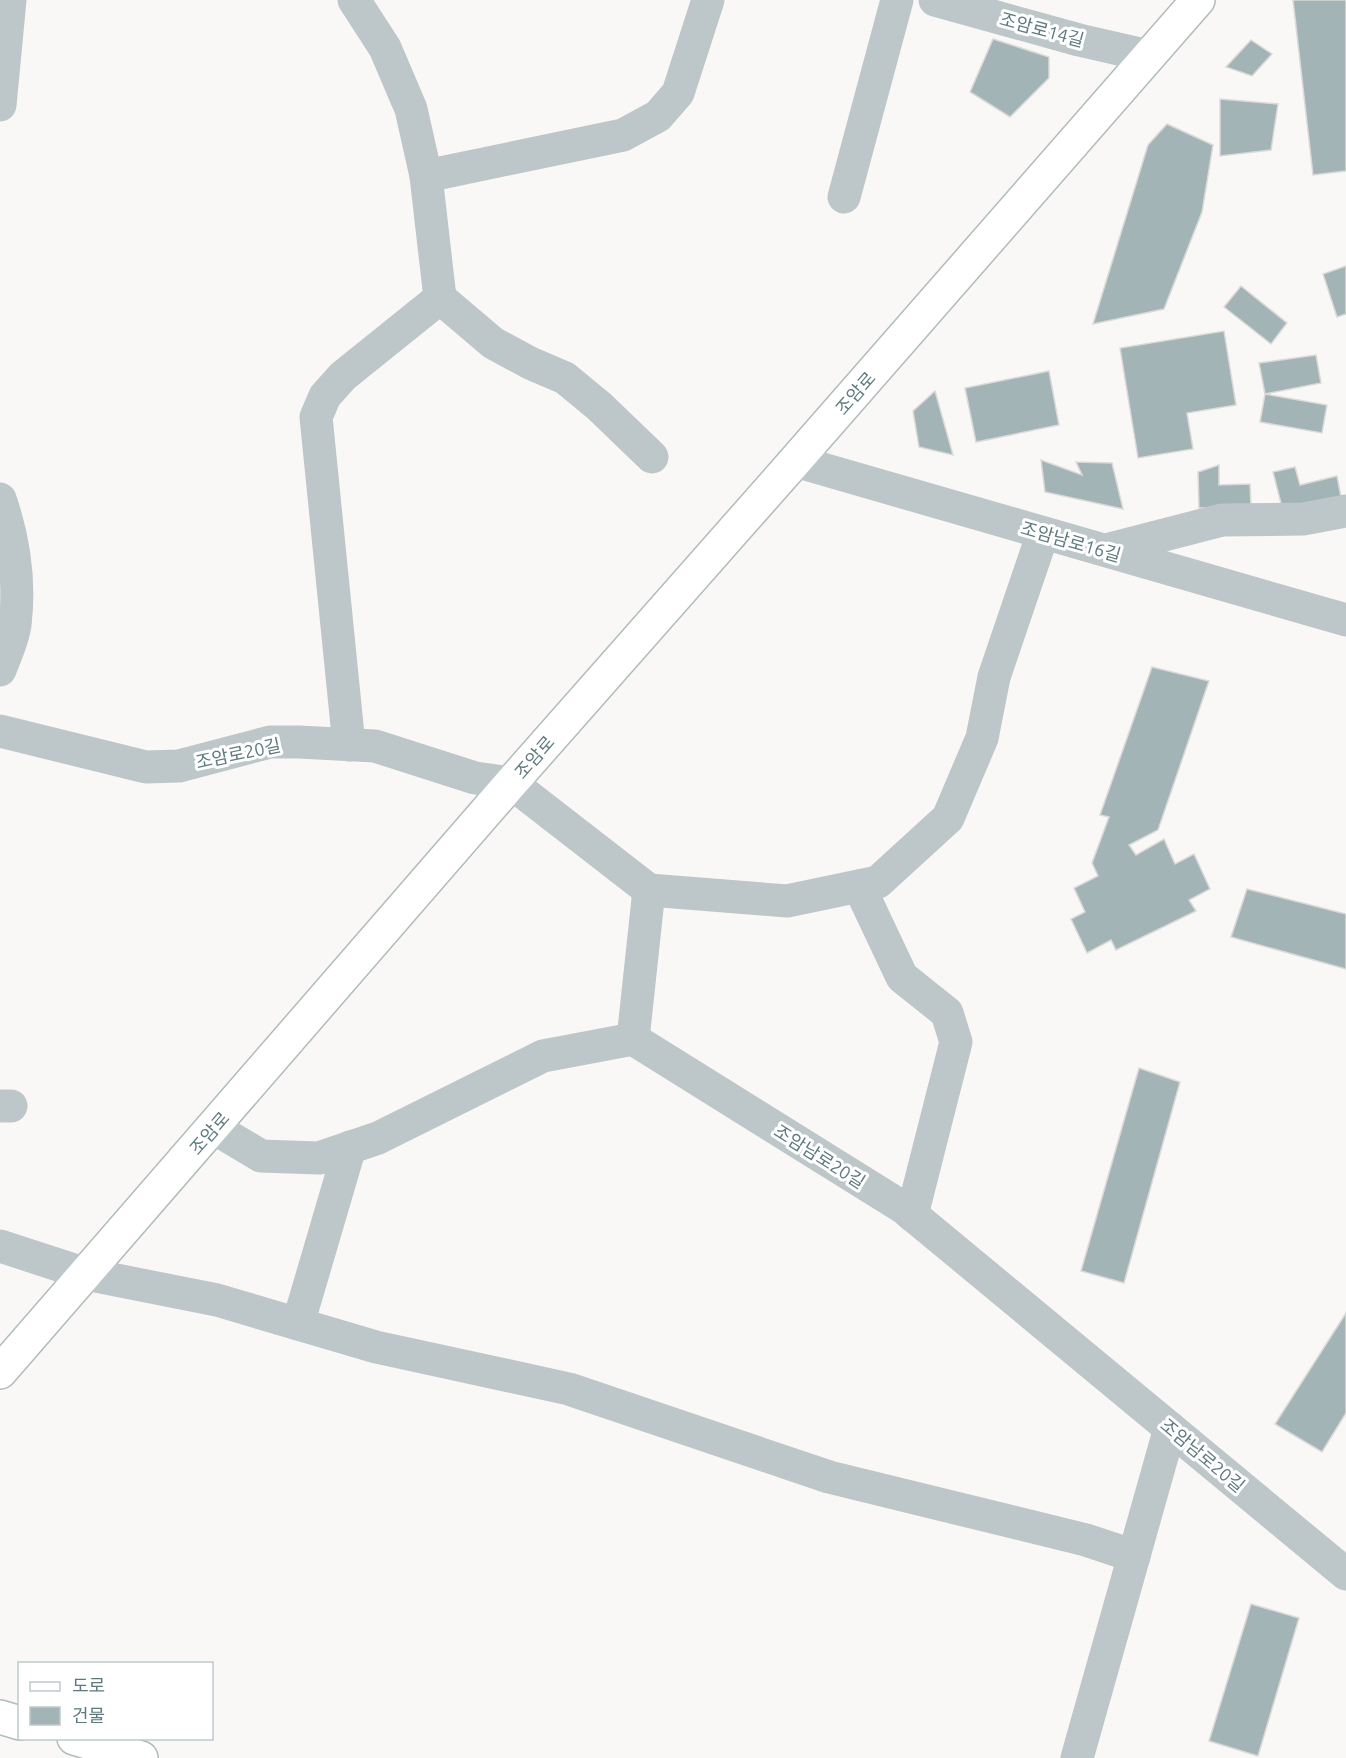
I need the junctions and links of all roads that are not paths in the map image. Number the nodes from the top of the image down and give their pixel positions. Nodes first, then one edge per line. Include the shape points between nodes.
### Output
1 (10, 0) edge
2 (354, 0) edge
3 (708, 0) edge
4 (897, 0) edge
5 (935, 0) edge
6 (1198, 0) edge
7 (1149, 56) junction
8 (0, 105) edge
9 (426, 176) junction
10 (844, 197) dead end
11 (440, 298) junction
12 (652, 457) dead end
13 (795, 461) junction
14 (0, 499) edge
15 (1346, 511) edge
16 (1043, 533) junction
17 (1105, 551) junction
18 (1346, 620) edge
19 (0, 670) edge
20 (0, 731) edge
21 (349, 744) junction
22 (511, 783) junction
23 (859, 886) junction
24 (649, 890) junction
25 (633, 1039) junction
26 (214, 1128) junction
27 (351, 1147) junction
28 (912, 1215) junction
29 (0, 1246) edge
30 (86, 1274) junction
31 (298, 1324) junction
32 (0, 1372) edge
33 (1170, 1428) junction
34 (1134, 1556) junction
35 (1346, 1574) edge
36 (0, 1717) edge
37 (18, 1722) edge
38 (81, 1740) edge
39 (141, 1758) edge
40 (1077, 1758) edge

1 - 8 street
2 - 9 street via 385,48 411,109
3 - 9 street via 678,93 658,116 623,135
4 - 10 street
5 - 7 street, 조암로14길
6 - 7 main road, 조암로
7 - 13 main road, 조암로
9 - 11 street
11 - 12 street via 493,343 565,378
11 - 21 street via 343,376 325,396 316,417
13 - 16 street, 조암남로16길
13 - 22 main road, 조암로
14 - 19 street via 13,549 17,588 15,627
15 - 17 street via 1303,519 1222,520
16 - 17 street, 조암남로16길
16 - 23 street via 994,677 982,738 948,818 878,882
17 - 18 street, 조암남로16길
20 - 21 street, 조암로20길 via 146,767 178,766 270,742
21 - 22 street, 조암로20길 via 375,746 475,778
22 - 24 street, 조암로
22 - 26 main road, 조암로
23 - 24 street via 787,901
23 - 28 street via 902,977 947,1013 956,1042
24 - 25 street
25 - 27 street via 543,1056 378,1138
25 - 28 street, 조암남로20길
26 - 27 street via 261,1155 319,1158
26 - 30 main road, 조암로
27 - 31 street
28 - 33 street, 조암남로20길
29 - 30 street
30 - 31 street via 218,1300
30 - 32 main road, 조암로
31 - 34 street via 376,1347 568,1389 829,1477 1086,1540
33 - 34 street
33 - 35 street, 조암남로20길
34 - 40 street
36 - 37 main road
38 - 39 main road

